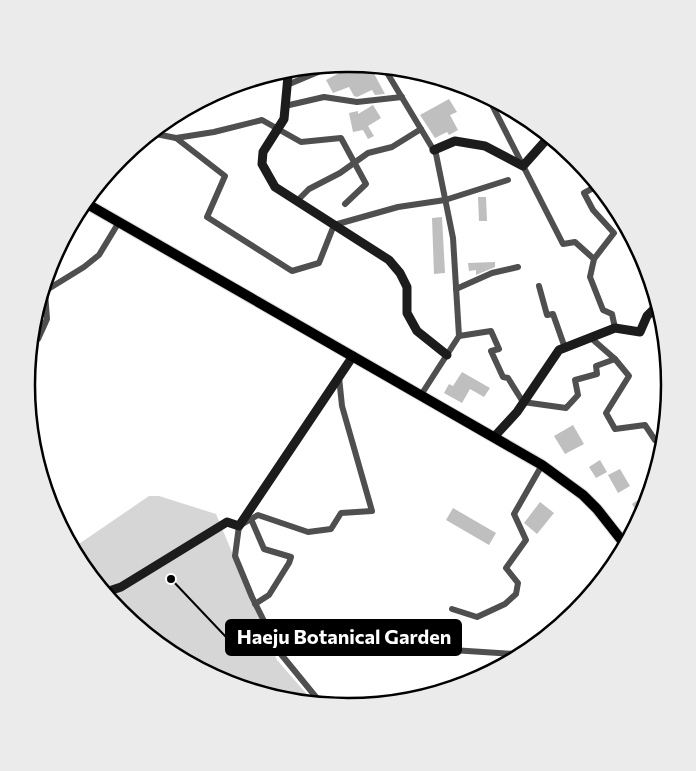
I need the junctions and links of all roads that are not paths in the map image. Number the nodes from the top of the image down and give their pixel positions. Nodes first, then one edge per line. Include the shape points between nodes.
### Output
1 (313, 74) edge
2 (388, 75) edge
3 (288, 79) edge
4 (287, 86) junction
5 (402, 97) junction
6 (285, 106) junction
7 (495, 110) edge
8 (278, 129) junction
9 (421, 129) junction
10 (160, 135) edge
11 (176, 138) junction
12 (545, 142) edge
13 (434, 150) junction
14 (355, 162) junction
15 (523, 166) junction
16 (508, 180) dead end
17 (591, 189) edge
18 (445, 200) junction
19 (297, 202) junction
20 (346, 204) dead end
21 (92, 207) edge
22 (119, 222) junction
23 (334, 225) junction
24 (594, 259) junction
25 (518, 266) dead end
26 (539, 286) dead end
27 (51, 288) edge
28 (456, 289) junction
29 (46, 304) edge
30 (652, 311) edge
31 (615, 328) junction
32 (39, 336) edge
33 (459, 336) junction
34 (591, 338) junction
35 (565, 348) junction
36 (447, 355) junction
37 (353, 356) junction
38 (615, 358) junction
39 (339, 377) junction
40 (420, 395) junction
41 (524, 402) junction
42 (494, 437) junction
43 (655, 440) dead end
44 (542, 465) junction
45 (251, 519) junction
46 (240, 526) junction
47 (621, 539) edge
48 (112, 590) edge
49 (255, 604) junction
50 (452, 609) dead end
51 (452, 650) dead end
52 (509, 654) edge
53 (316, 697) edge

1 - 4 street
2 - 5 street
3 - 4 street
4 - 6 street
5 - 6 street via 357,102 324,98
5 - 9 street
6 - 8 street via 284,119
7 - 15 street
8 - 11 street via 262,120
8 - 14 street via 301,142 341,138
8 - 19 street via 262,152 262,164 275,187
9 - 13 street
9 - 14 street via 392,147 368,153
10 - 11 street
11 - 23 street via 225,176 206,217 292,271 319,263
12 - 15 street
13 - 15 street via 455,141 486,146
13 - 18 street
14 - 19 street via 309,189
14 - 20 street via 366,184
15 - 24 street via 563,244 575,242
16 - 18 street
17 - 24 street via 584,192 593,210 614,233
18 - 23 street via 398,207
18 - 28 street via 453,238
19 - 23 street
21 - 22 main road
22 - 27 street via 99,255
22 - 37 main road
23 - 36 street via 388,260 400,273 407,287 407,313 417,331
24 - 31 street via 590,277 603,310 612,314
25 - 28 street
26 - 35 street via 548,315 553,314
28 - 33 street
29 - 32 street via 47,319
30 - 31 street via 640,332
31 - 34 street
33 - 36 street
33 - 41 street via 491,331 499,349 491,351 503,377 508,378
34 - 35 street
34 - 38 street
35 - 41 street via 559,350
36 - 40 street
37 - 39 street
37 - 40 main road
38 - 41 street via 596,366 598,374 575,380 578,395 566,408
38 - 43 street via 629,376 606,414 615,428 645,425
39 - 45 street via 342,406 372,511 341,513 331,529 308,532 258,515
39 - 46 street
40 - 42 main road
41 - 42 street
42 - 44 main road
44 - 47 main road via 583,496
44 - 50 street via 514,514 526,540 506,568 518,583 516,594 505,604 477,617
45 - 46 street
45 - 49 street via 264,549 290,557 268,595
46 - 48 street via 227,522
46 - 49 street via 235,556
49 - 53 street via 280,653
51 - 52 street

